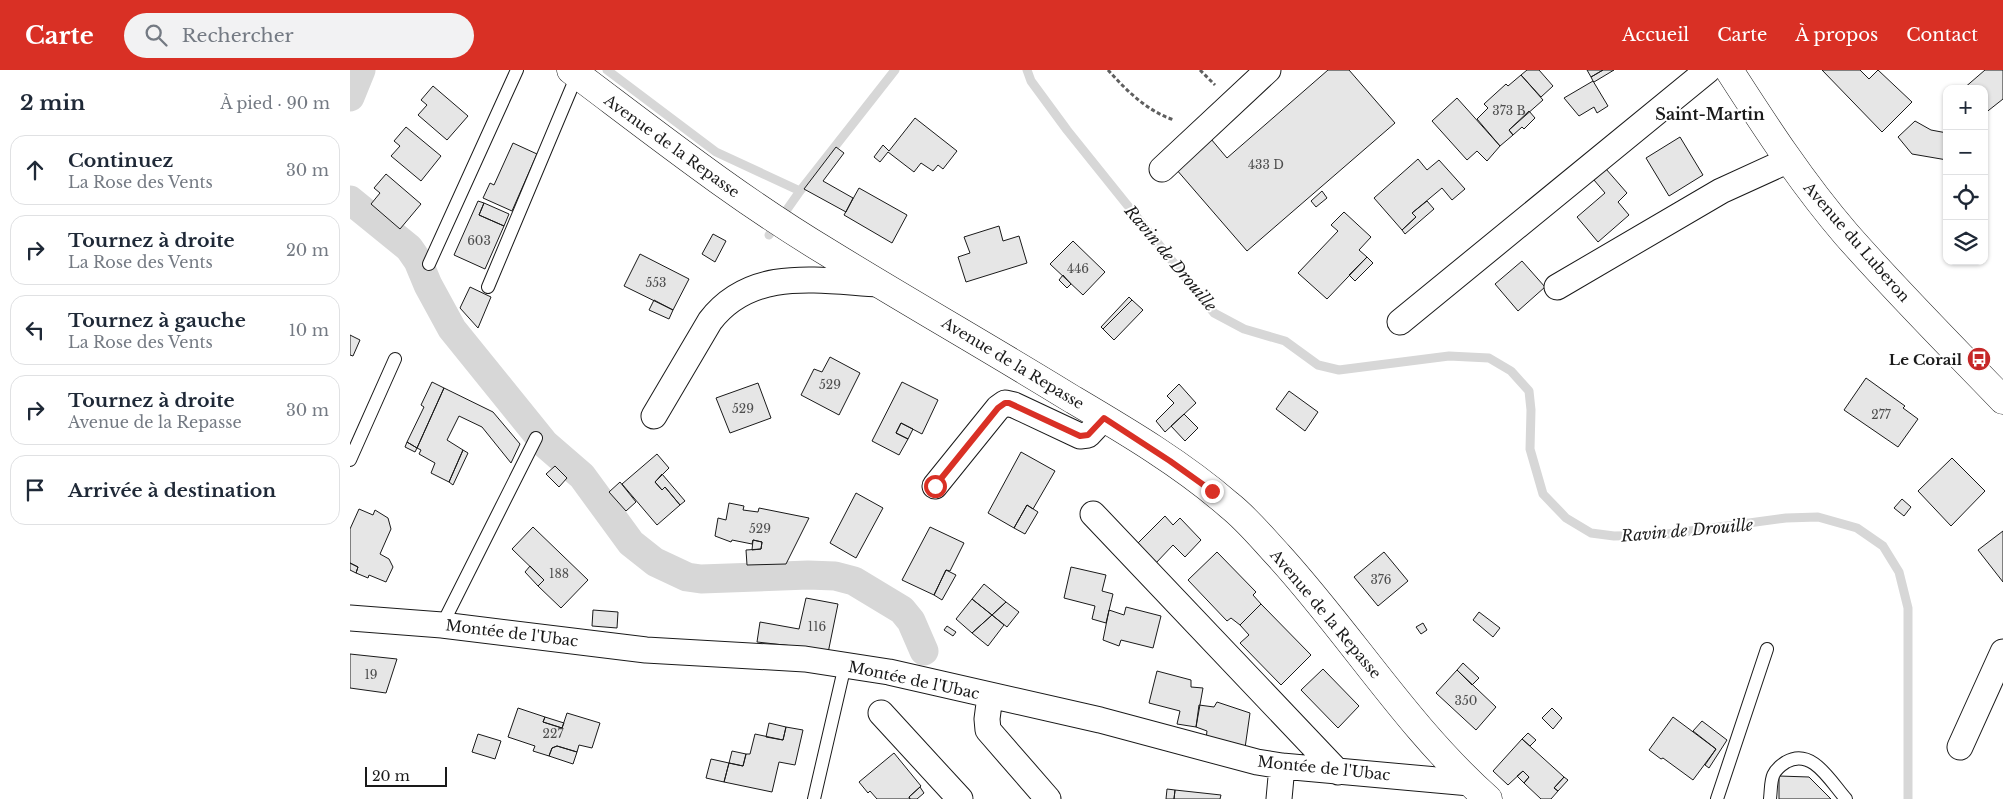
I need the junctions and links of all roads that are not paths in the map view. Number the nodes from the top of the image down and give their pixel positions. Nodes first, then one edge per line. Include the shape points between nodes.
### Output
1 (517, 70) edge
2 (1268, 70) edge
3 (1708, 70) edge
4 (1729, 70) edge
5 (574, 72) edge
6 (1789, 160) junction
7 (1162, 169) dead end
8 (429, 264) dead end
9 (880, 284) junction
10 (488, 287) dead end
11 (1557, 287) dead end
12 (1400, 322) dead end
13 (395, 359) dead end
14 (2002, 397) edge
15 (654, 416) dead end
16 (1104, 418) junction
17 (536, 438) dead end
18 (350, 460) edge
19 (935, 486) dead end
20 (1093, 514) dead end
21 (350, 618) edge
22 (442, 625) junction
23 (1767, 649) dead end
24 (2003, 652) edge
25 (845, 665) junction
26 (990, 696) junction
27 (881, 713) dead end
28 (1960, 747) dead end
29 (1282, 766) junction
30 (1338, 772) junction
31 (1479, 791) edge
32 (814, 799) edge
33 (960, 799) edge
34 (1048, 799) edge
35 (1278, 799) edge
36 (1716, 799) edge
37 (1770, 799) edge
38 (1846, 799) edge

1 - 8 lane
2 - 7 street
3 - 12 street
4 - 6 street, Avenue du Luberon
5 - 9 street, Avenue de la Repasse via 757,209
5 - 10 lane
6 - 11 street via 1721,191
6 - 14 street, Avenue du Luberon via 1845,233
9 - 15 street via 790,280 762,284 744,292 724,304 710,321
9 - 16 street, Avenue de la Repasse
13 - 18 lane
16 - 19 street via 1088,435 1080,436 1005,403
16 - 31 street, Avenue de la Repasse via 1207,487 1246,520 1312,592 1421,731
17 - 22 lane
20 - 30 street
21 - 22 street, Montée de l'Ubac
22 - 25 street, Montée de l'Ubac via 646,650 805,659
23 - 36 lane
24 - 28 street
25 - 26 street, Montée de l'Ubac
25 - 32 lane
26 - 29 street, Montée de l'Ubac
26 - 34 street via 988,730
27 - 33 street
29 - 30 street, Montée de l'Ubac
29 - 35 street
30 - 31 street, Montée de l'Ubac via 1439,779
37 - 38 lane via 1776,768 1797,757 1813,761

